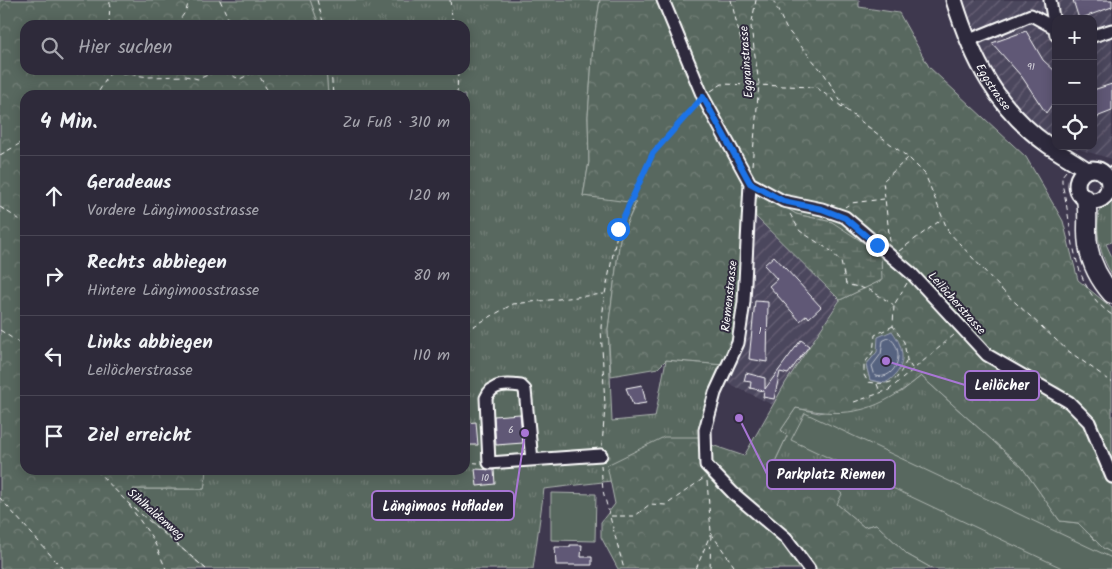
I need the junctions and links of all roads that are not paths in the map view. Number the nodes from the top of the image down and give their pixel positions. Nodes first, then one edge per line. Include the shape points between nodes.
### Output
1 (662, 0) edge
2 (954, 0) edge
3 (1050, 0) edge
4 (1053, 15) edge
5 (1052, 30) edge
6 (1112, 30) edge
7 (1097, 35) edge
8 (967, 41) junction
9 (1082, 174) junction
10 (750, 183) junction
11 (1104, 188) edge
12 (1112, 282) edge
13 (1112, 294) edge
14 (601, 455) road end
15 (532, 460) junction
16 (1112, 477) edge
17 (809, 569) edge

1 - 10 street via 703,97
2 - 8 main road, Eggstrasse
3 - 4 street
5 - 8 street via 1031,15
6 - 7 street
8 - 9 main road, Eggstrasse via 1003,105 1016,120
9 - 11 main road via 1098,170
9 - 11 main road, Eggstrasse via 1078,190
10 - 16 street, Leilöcherstrasse via 783,201 845,218 944,305 986,355 1069,402 1089,422
10 - 17 street, Riemenstrasse via 744,302 738,343 715,393 705,430 706,471 786,538
11 - 12 highway via 1095,217 1095,243 1100,263
11 - 13 highway via 1087,238 1097,273
14 - 15 street
15 - 15 street via 489,463 488,390 510,384 525,390

